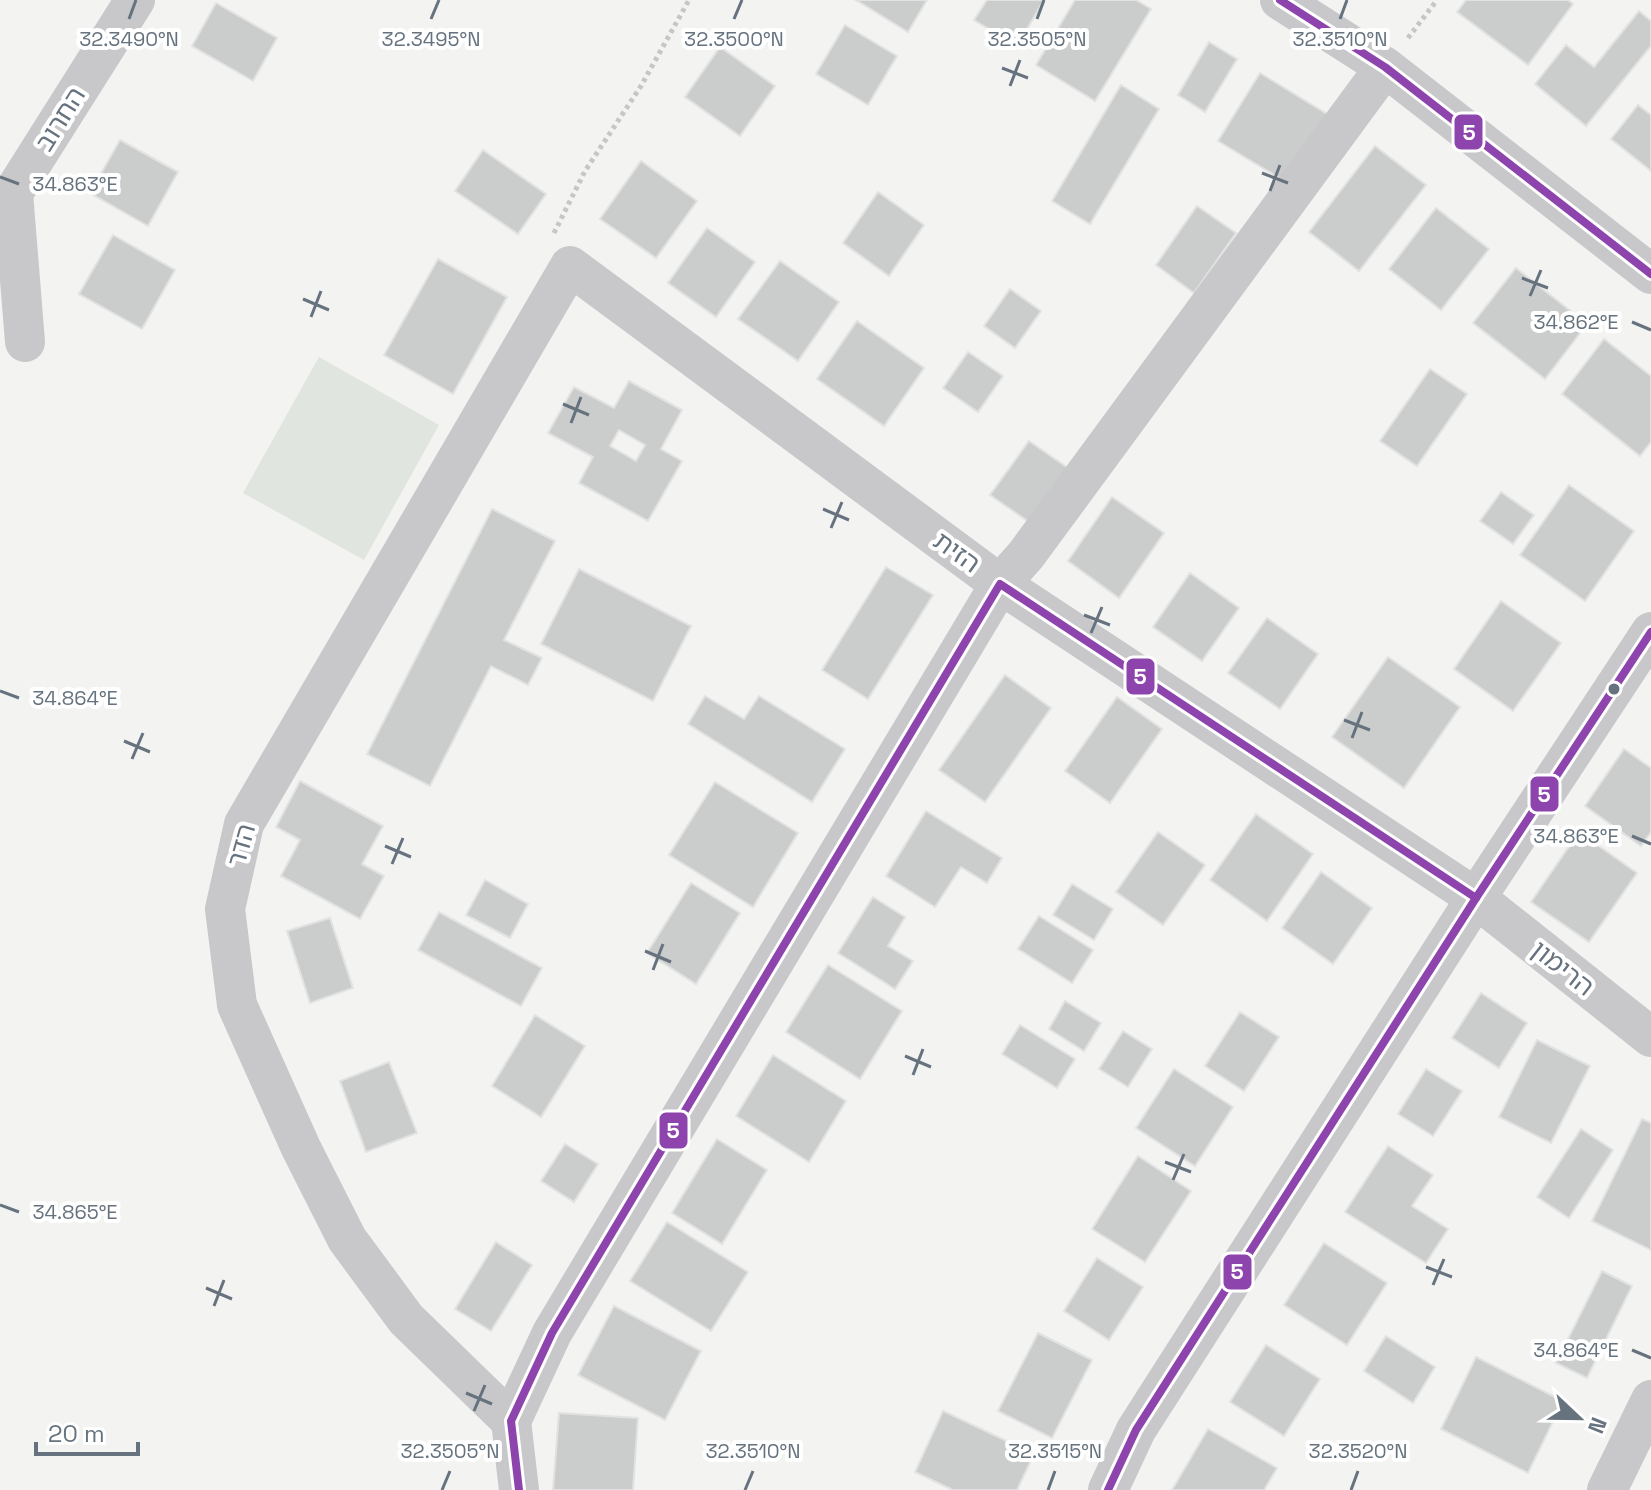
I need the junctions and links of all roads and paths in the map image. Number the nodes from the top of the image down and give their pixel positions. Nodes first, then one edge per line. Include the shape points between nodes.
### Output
1 (135, 0) edge
2 (689, 0) edge
3 (1280, 0) edge
4 (1437, 0) edge
5 (1385, 67) junction
6 (570, 266) junction
7 (1651, 274) edge
8 (25, 342) dead end
9 (1000, 584) junction
10 (1651, 632) edge
11 (1476, 898) junction
12 (1651, 1037) edge
13 (1651, 1400) edge
14 (511, 1421) junction
15 (519, 1490) edge
16 (1108, 1490) edge
17 (1607, 1490) edge

1 - 8 street, החרוב via 13,193
2 - 6 path via 585,171 547,245
3 - 5 street
4 - 5 path
5 - 7 street
5 - 9 street
6 - 9 street, הזית
6 - 14 street, הדר via 244,824 225,909 237,1005 347,1239 406,1319
9 - 11 street, הזית
9 - 14 street via 552,1333
10 - 11 street
11 - 12 street, הרימון
11 - 16 street via 1136,1430
13 - 17 street
14 - 15 street

